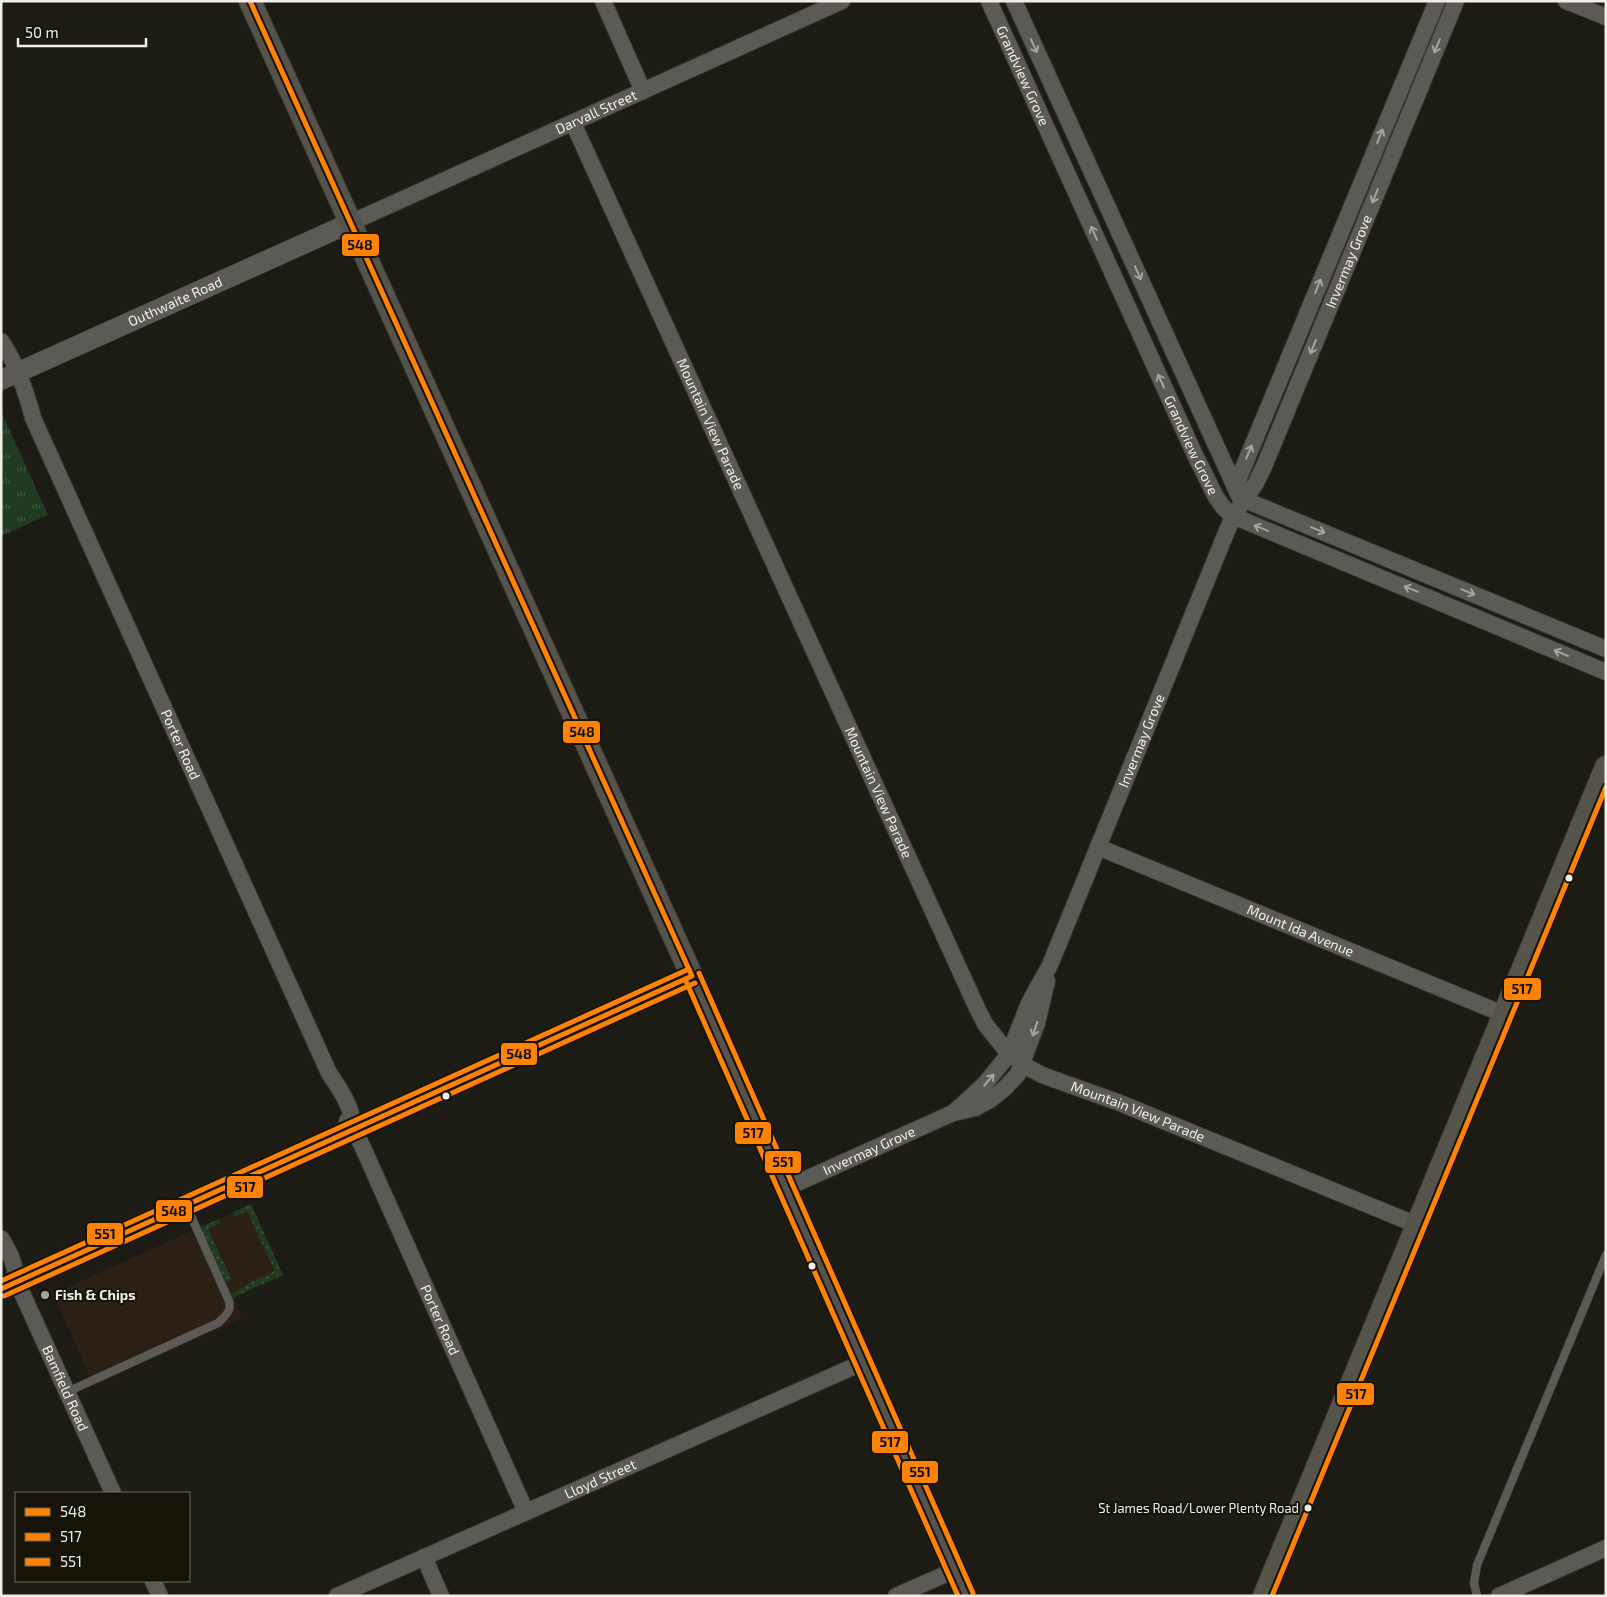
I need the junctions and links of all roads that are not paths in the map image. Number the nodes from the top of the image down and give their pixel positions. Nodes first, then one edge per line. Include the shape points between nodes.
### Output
1 (250, 1) edge
2 (603, 1) edge
3 (842, 1) edge
4 (989, 1) edge
5 (1014, 1) edge
6 (1437, 1) edge
7 (1456, 1) edge
8 (1566, 1) edge
9 (1606, 18) edge
10 (643, 91) junction
11 (573, 123) junction
12 (350, 223) junction
13 (1, 341) edge
14 (7, 373) edge
15 (1240, 495) junction
16 (1233, 516) junction
17 (1606, 649) edge
18 (1606, 672) edge
19 (1606, 767) edge
20 (1098, 847) junction
21 (692, 976) junction
22 (1503, 1014) junction
23 (1016, 1059) junction
24 (354, 1129) junction
25 (786, 1188) junction
26 (186, 1205) junction
27 (1417, 1225) junction
28 (1, 1238) edge
29 (1606, 1255) edge
30 (1, 1260) edge
31 (9, 1285) edge
32 (864, 1362) junction
33 (67, 1392) junction
34 (113, 1492) edge
35 (526, 1512) junction
36 (1606, 1548) edge
37 (424, 1557) junction
38 (955, 1570) junction
39 (153, 1582) edge
40 (160, 1596) edge
41 (337, 1596) edge
42 (441, 1596) edge
43 (896, 1596) edge
44 (966, 1596) edge
45 (1264, 1596) edge
46 (1477, 1596) edge
47 (1499, 1596) edge

1 - 12 main road
2 - 10 street
3 - 10 street, Darvall Street
16 -> 4 street, Grandview Grove via 1216,497 1195,455
5 -> 15 street, Grandview Grove
15 -> 6 street, Invermay Grove via 1238,478
7 -> 15 street, Invermay Grove via 1265,464 1256,483
8 - 9 street
10 - 11 street, Darvall Street
11 - 12 street, Darvall Street
11 - 23 street, Mountain View Parade via 977,1008 997,1040
12 - 14 street, Outhwaite Road
12 - 21 main road
13 - 14 street, Porter Road
14 - 24 street, Porter Road via 27,395 33,418 329,1073 350,1106
15 - 16 street, Invermay Grove
15 -> 17 street
18 -> 16 street, Grandview Grove
16 - 20 street, Invermay Grove
19 - 22 main road
20 - 22 street, Mount Ida Avenue
20 - 23 street, Invermay Grove via 1050,964 1029,1003
21 - 24 main road
21 - 25 main road
22 - 27 main road
23 - 25 street, Invermay Grove via 1018,1074 990,1100 975,1108 953,1113
23 - 27 street, Mountain View Parade via 1042,1075 1120,1103
24 - 26 main road
24 - 35 street, Porter Road
25 - 32 main road
26 - 31 main road
26 - 33 lane via 231,1306 228,1312 218,1323
27 - 45 main road
28 - 31 street, Bamfield Road via 13,1260
29 - 46 lane via 1477,1565 1474,1583
30 - 31 street, Bamfield Road via 8,1273
31 - 33 street, Bamfield Road
32 - 35 street, Lloyd Street
32 - 38 main road
33 - 34 street, Bamfield Road
35 - 37 street, Lloyd Street
36 - 47 street
37 - 41 street, Lloyd Street
37 - 42 street
38 - 43 street
38 - 44 main road
39 - 40 street

